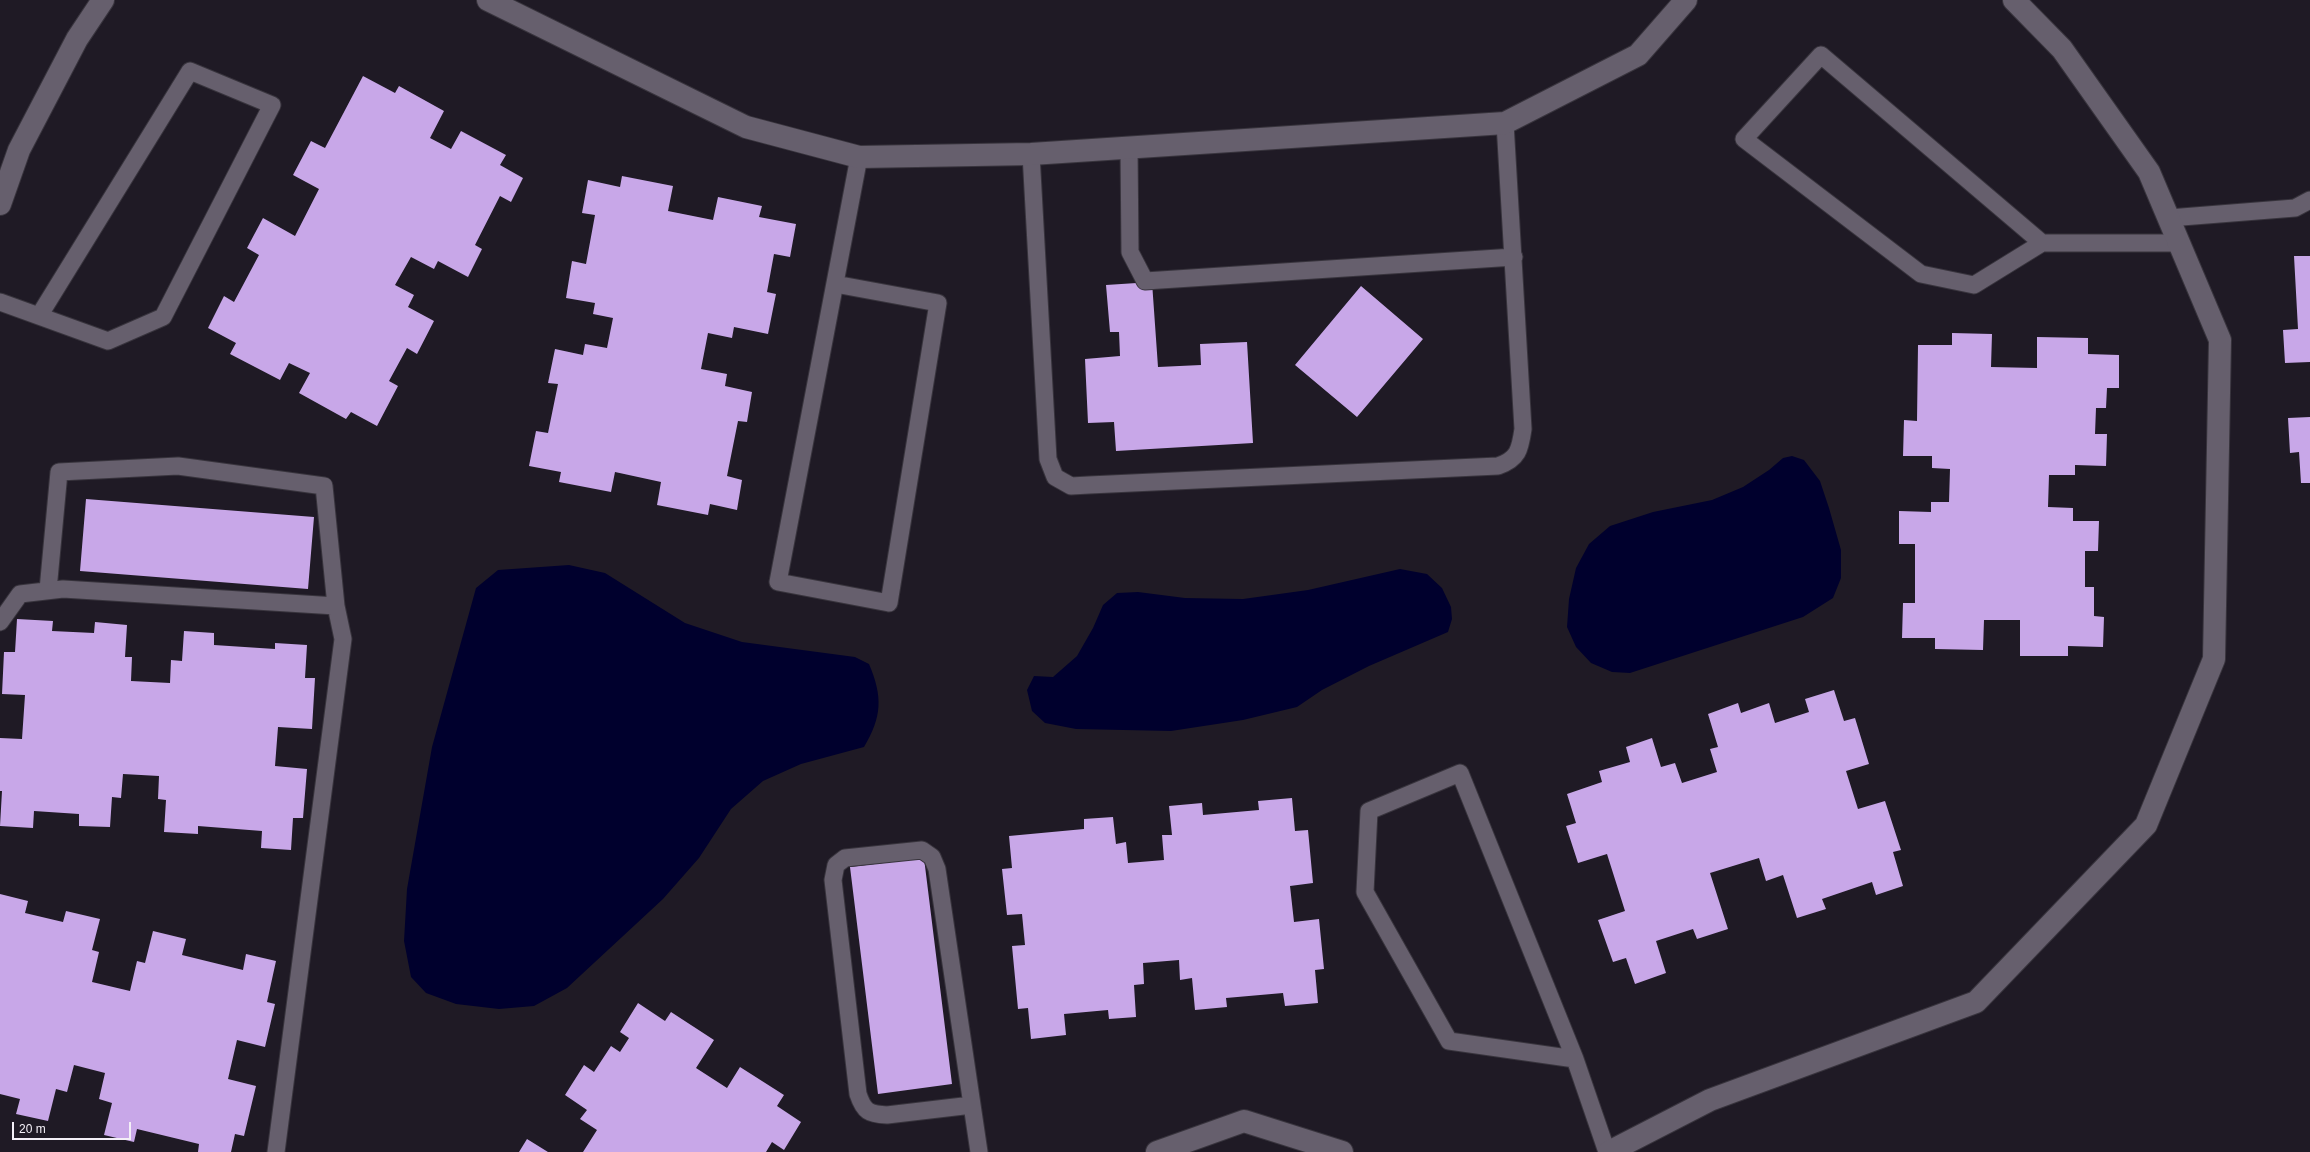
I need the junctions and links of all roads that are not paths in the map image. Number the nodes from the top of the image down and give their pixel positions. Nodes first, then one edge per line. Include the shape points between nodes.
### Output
1 (103, 0) edge
2 (488, 0) edge
3 (1686, 0) edge
4 (2014, 0) edge
5 (1505, 123) junction
6 (1129, 148) junction
7 (1031, 154) junction
8 (859, 157) junction
9 (2310, 200) edge
10 (0, 204) edge
11 (2169, 218) junction
12 (2042, 243) junction
13 (2180, 243) junction
14 (1514, 257) junction
15 (835, 284) junction
16 (0, 302) edge
17 (39, 316) junction
18 (48, 590) junction
19 (336, 606) junction
20 (0, 622) edge
21 (1575, 1059) junction
22 (972, 1105) junction
23 (276, 1152) edge
24 (979, 1152) edge
25 (1157, 1152) edge
26 (1342, 1152) edge
27 (1608, 1152) edge

1 - 10 street via 77,39 19,150
2 - 8 street via 746,127
3 - 5 street via 1638,55
4 - 11 street via 2062,49 2149,172
5 - 6 street
5 - 14 lane
6 - 7 street
6 - 14 lane via 1130,252 1145,281
7 - 8 street
7 - 14 lane via 1048,459 1055,477 1071,486 1498,466 1512,461 1521,446 1523,429
8 - 15 lane
9 - 11 lane via 2295,208
11 - 13 street
12 - 12 lane via 1974,285 1921,274 1744,139 1820,55
12 - 13 lane
13 - 27 street via 2220,340 2214,659 2146,825 1976,1002 1710,1100
15 - 15 lane via 778,582 889,603 938,303
16 - 17 lane
17 - 17 lane via 108,341 163,317 272,105 190,71
18 - 19 lane
18 - 19 lane via 59,472 178,466 324,486
18 - 20 lane via 20,594
19 - 23 lane via 343,639
21 - 21 lane via 1460,773 1369,811 1365,892 1449,1040
21 - 27 lane
22 - 22 lane via 937,869 932,856 922,850 845,858 836,865 833,880 858,1094 862,1107 873,1114 887,1115
22 - 24 lane
25 - 26 street via 1244,1121

